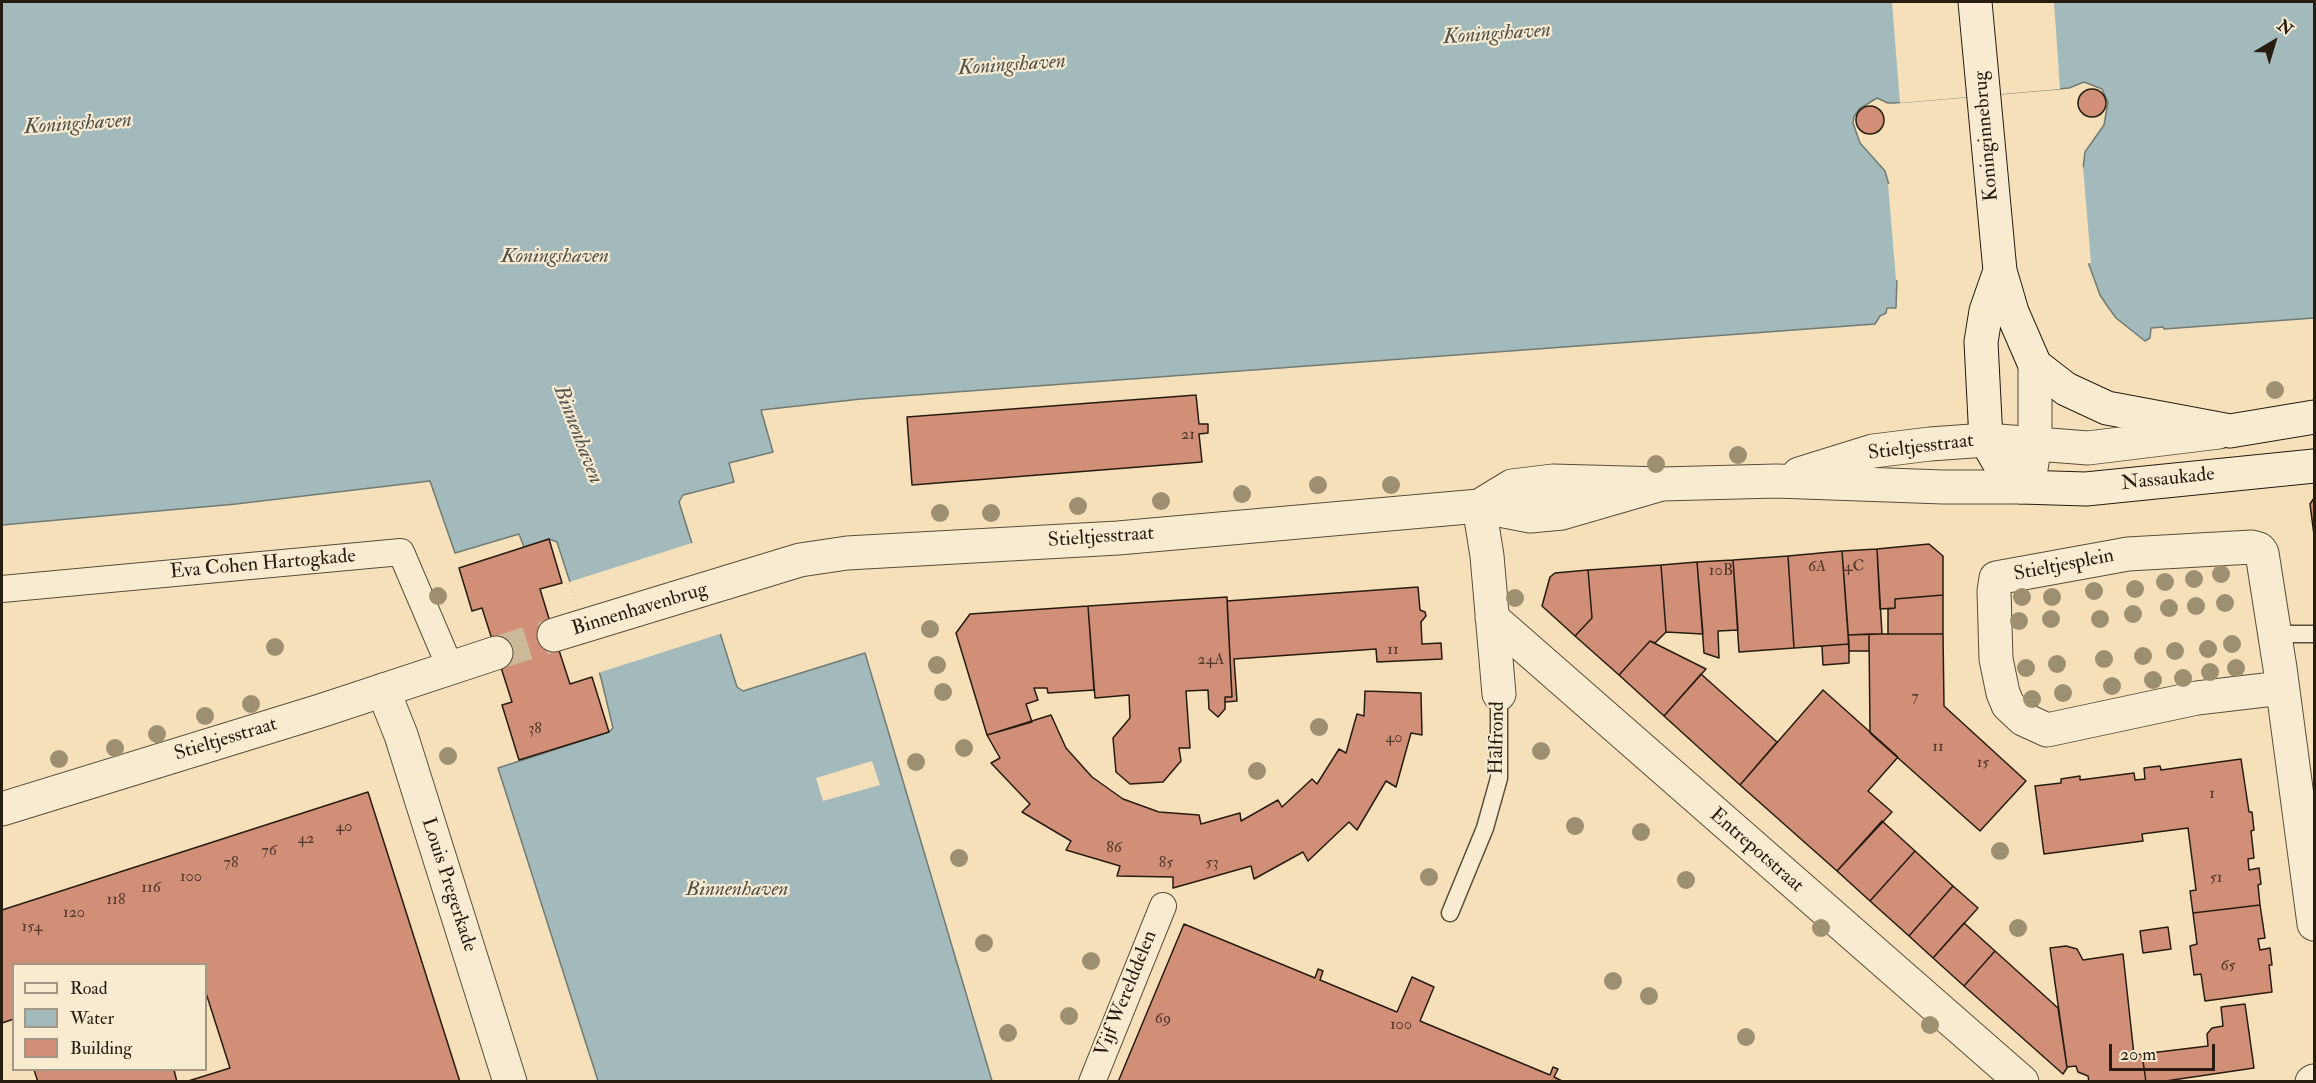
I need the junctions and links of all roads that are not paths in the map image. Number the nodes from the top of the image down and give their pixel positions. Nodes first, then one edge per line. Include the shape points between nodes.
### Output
1 (1975, 2) edge
2 (2000, 271) junction
3 (2035, 365) junction
4 (2314, 417) edge
5 (2230, 431) junction
6 (1986, 440) junction
7 (2035, 443) junction
8 (2314, 465) edge
9 (1776, 481) junction
10 (2021, 487) junction
11 (1479, 506) junction
12 (725, 584) joint
13 (2, 589) edge
14 (1492, 618) junction
15 (569, 631) tunnel mouth
16 (2275, 634) junction
17 (2314, 634) edge
18 (496, 653) tunnel mouth
19 (450, 667) junction
20 (2282, 688) junction
21 (383, 690) junction
22 (1499, 694) joint
23 (2, 809) edge
24 (1162, 906) dead end
25 (1450, 913) dead end
26 (2314, 924) edge
27 (510, 1082) edge
28 (1092, 1082) edge
29 (2022, 1082) edge

1 - 2 street, Koninginnebrug
2 - 3 street, Koninginnebrug
2 - 6 street, Koninginnebrug via 1986,311 1981,342
3 - 5 street, Nassaukade via 2066,389 2108,408
3 - 7 street, Koninginnebrug
4 - 5 street, Nassaukade
5 - 7 street, Nassaukade via 2088,448
6 - 7 street, Stieltjesstraat
6 - 9 street, Stieltjesstraat via 1874,451
6 - 10 street, Koninginnebrug via 2001,466
7 - 10 street, Koninginnebrug via 2031,469
8 - 10 street, Nassaukade via 2086,489
9 - 10 street, Stieltjesstraat
9 - 11 street, Stieltjesstraat via 1662,484 1562,513 1530,516
11 - 12 street, Stieltjesstraat via 1118,538 847,553 800,560
11 - 14 street, Halfrond via 1488,555
12 - 15 street, Binnenhavenbrug
13 - 19 street, Eva Cohen Hartogkade via 400,552
14 - 22 street, Halfrond
14 - 29 street, Entrepotstraat
16 - 17 lane
16 - 20 street, Stieltjesplein
16 - 20 street, Stieltjesplein via 2262,553 2252,547 2128,554 1996,578 1996,659 2003,693 2008,705 2023,718 2047,730 2197,698
18 - 19 street
19 - 21 street, Stieltjesstraat
20 - 26 street
21 - 23 street, Stieltjesstraat
21 - 27 street, Louis Pregerkade via 401,735
22 - 25 lane, Halfrond via 1499,778 1485,828
24 - 28 street, Vijf Werelddelen

